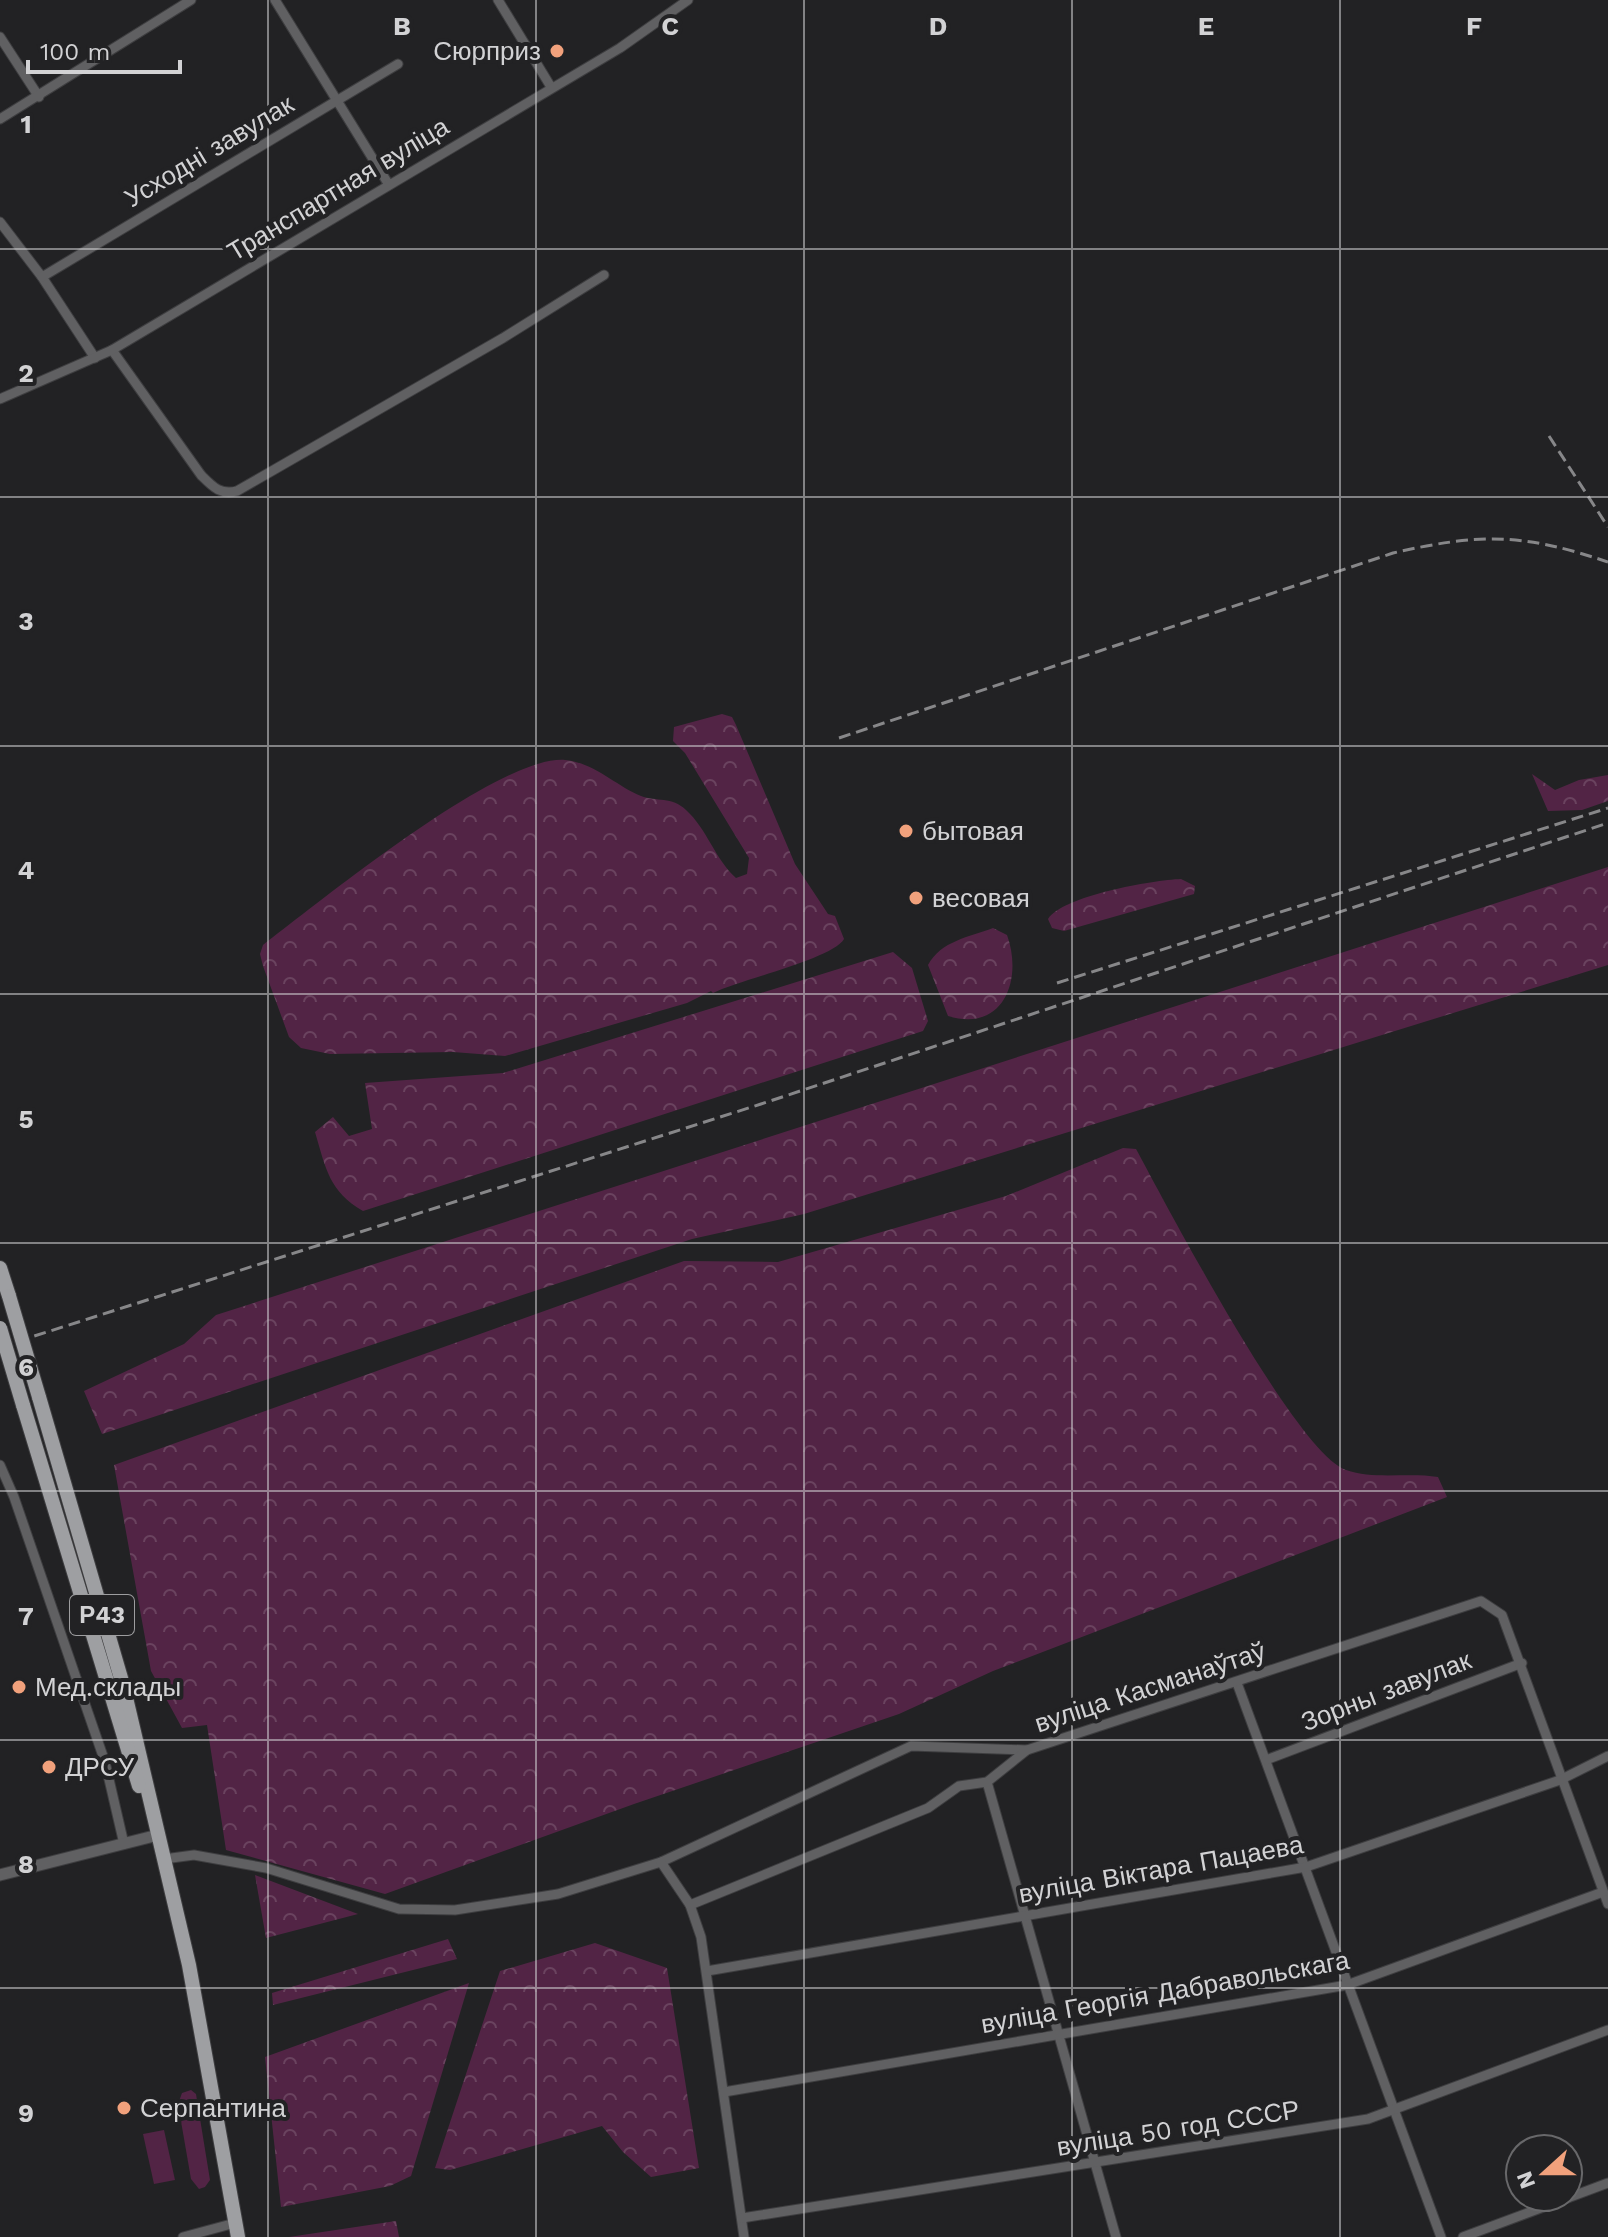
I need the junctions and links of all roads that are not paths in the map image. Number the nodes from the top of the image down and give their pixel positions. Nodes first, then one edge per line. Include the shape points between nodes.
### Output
1 (191, 0) edge
2 (275, 0) edge
3 (498, 0) edge
4 (688, 0) edge
5 (0, 37) edge
6 (398, 64) dead end
7 (551, 87) junction
8 (39, 97) junction
9 (336, 101) junction
10 (0, 119) edge
11 (389, 185) junction
12 (0, 222) edge
13 (604, 275) dead end
14 (42, 277) junction
15 (112, 350) junction
16 (95, 358) junction
17 (0, 399) edge
18 (0, 1268) edge
19 (0, 1328) edge
20 (0, 1466) edge
21 (1522, 1663) junction
22 (1237, 1683) junction
23 (1027, 1750) junction
24 (1608, 1756) edge
25 (1266, 1760) junction
26 (1560, 1780) junction
27 (987, 1782) junction
28 (158, 1835) junction
29 (124, 1844) junction
30 (164, 1859) junction
31 (661, 1862) junction
32 (1306, 1867) junction
33 (0, 1875) edge
34 (1603, 1892) junction
35 (1608, 1904) edge
36 (690, 1905) junction
37 (1025, 1916) junction
38 (707, 1971) junction
39 (1347, 1985) junction
40 (1608, 2030) edge
41 (1057, 2034) junction
42 (724, 2092) junction
43 (1394, 2108) junction
44 (1094, 2164) junction
45 (1608, 2183) edge
46 (742, 2218) junction
47 (237, 2230) edge
48 (183, 2237) edge
49 (744, 2237) edge
50 (1116, 2237) edge
51 (1441, 2237) edge
52 (1463, 2237) edge

1 - 8 street
2 - 9 street
3 - 7 street
4 - 7 street, Транспартная вуліца via 620,48
5 - 8 street
6 - 9 street, Усходні завулак
7 - 11 street, Транспартная вуліца
8 - 10 street
9 - 11 street
9 - 14 street, Усходні завулак
11 - 15 street, Транспартная вуліца
12 - 14 street
13 - 15 street via 237,491 216,490 201,475
14 - 16 street
15 - 16 street, Транспартная вуліца
16 - 17 street, Транспартная вуліца
18 - 28 main road, Р43, bridge via 123,1685
19 - 28 main road, Р43, bridge via 109,1697
20 - 29 street via 105,1762
21 - 22 street, вуліца Касманаўтаў via 1502,1615 1481,1601
21 - 25 street, Зорны завулак
21 - 26 street
22 - 23 street, вуліца Касманаўтаў
22 - 25 street
23 - 27 street, вуліца Касманаўтаў
23 - 31 street via 911,1746
24 - 26 street, вуліца Віктара Пацаева
25 - 32 street
26 - 32 street, вуліца Віктара Пацаева
26 - 34 street
27 - 36 street, вуліца Касманаўтаў via 959,1786 928,1808
27 - 37 street
28 - 29 street
28 - 30 main road, Р43
29 - 33 street
30 - 31 street via 194,1855 266,1868 418,1911 558,1894
30 - 47 main road, Р43 via 211,2073
31 - 36 street
32 - 37 street, вуліца Віктара Пацаева
32 - 39 street
34 - 35 street
34 - 39 street, вуліца Георгія Дабравольскага
36 - 38 street
37 - 38 street, вуліца Віктара Пацаева
37 - 41 street
38 - 42 street
39 - 41 street, вуліца Георгія Дабравольскага
39 - 43 street
40 - 43 street, вуліца 50 год СССР
41 - 42 street, вуліца Георгія Дабравольскага
41 - 44 street
42 - 46 street
43 - 44 street, вуліца 50 год СССР via 1368,2119
43 - 51 street
44 - 46 street, вуліца 50 год СССР
44 - 50 street
45 - 52 street
46 - 49 street
47 - 48 street

